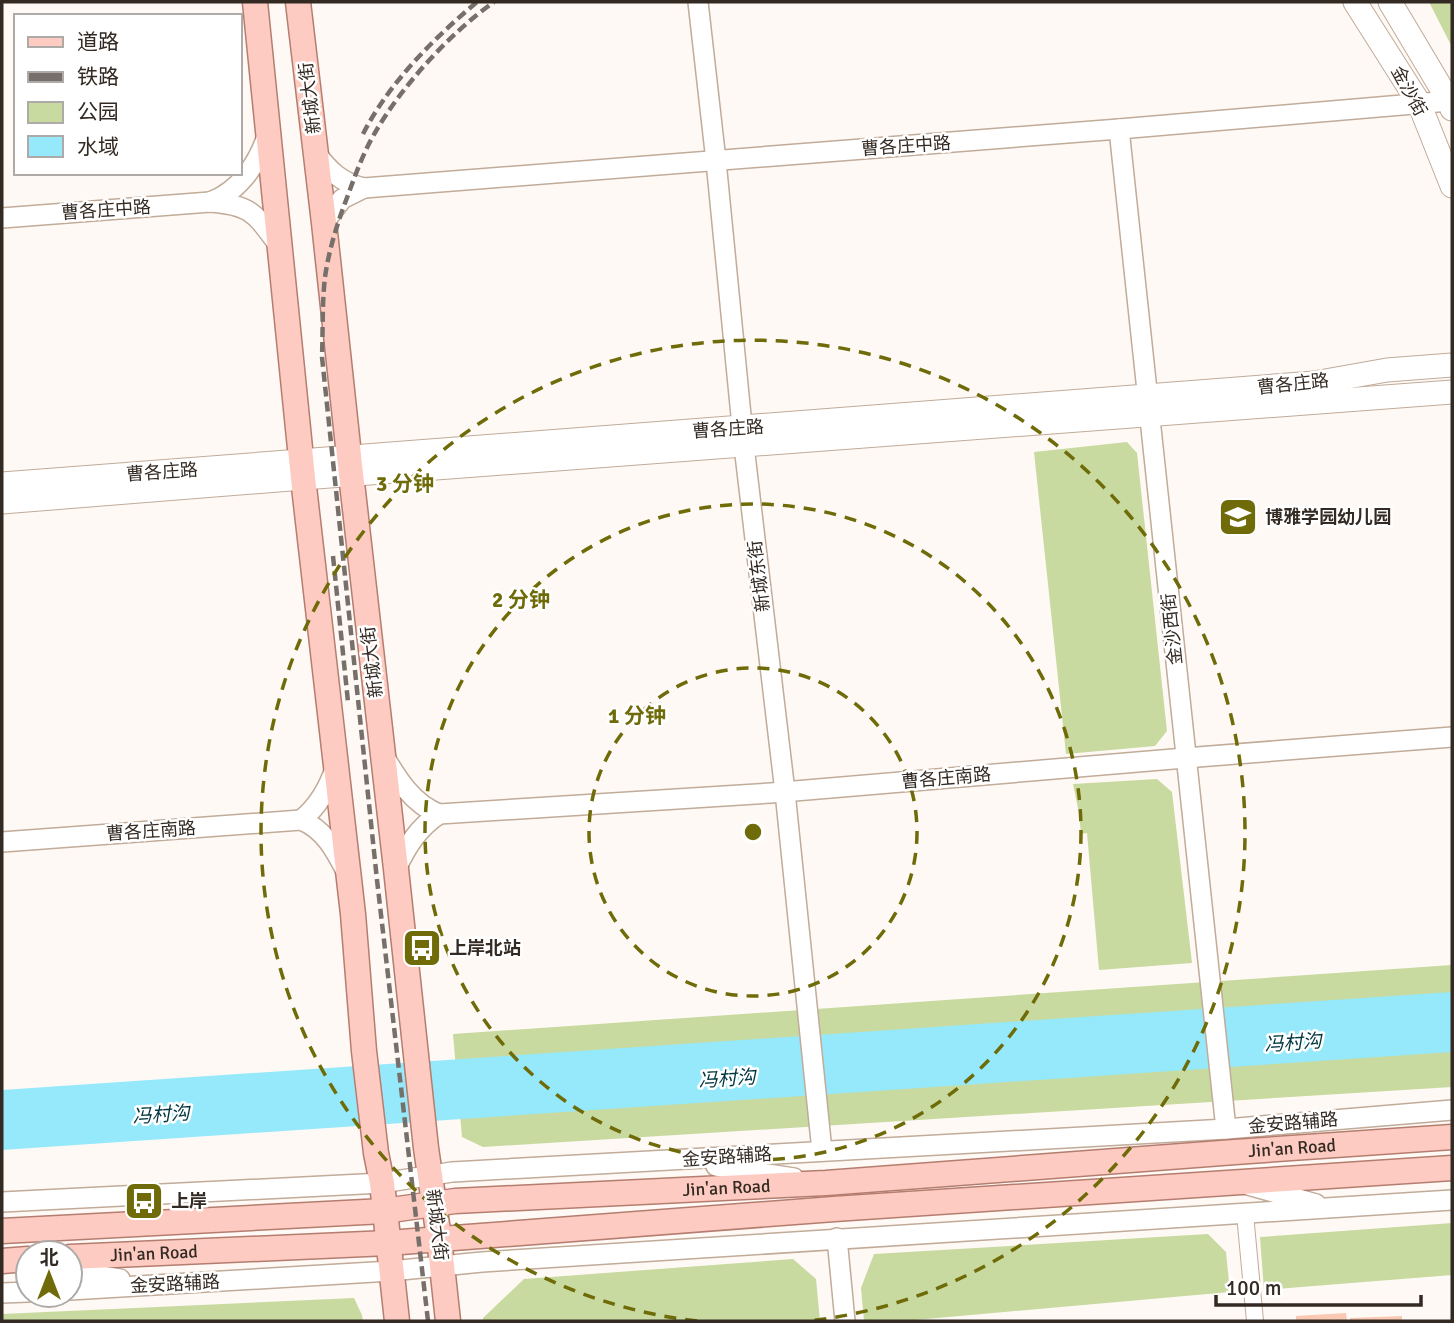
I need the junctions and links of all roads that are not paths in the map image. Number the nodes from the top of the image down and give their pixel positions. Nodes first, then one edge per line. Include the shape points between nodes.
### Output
1 (256, 2) edge
2 (298, 2) edge
3 (698, 2) edge
4 (1355, 2) edge
5 (1390, 2) edge
6 (1419, 103) junction
7 (1451, 105) edge
8 (1119, 129) junction
9 (268, 131) junction
10 (316, 153) junction
11 (716, 161) junction
12 (1452, 186) edge
13 (364, 188) junction
14 (210, 202) junction
15 (2, 218) edge
16 (324, 223) junction
17 (280, 247) junction
18 (1452, 365) edge
19 (1452, 392) edge
20 (1148, 405) junction
21 (743, 437) junction
22 (350, 466) junction
23 (302, 470) junction
24 (2, 484) edge
25 (2, 502) edge
26 (1452, 737) edge
27 (383, 755) junction
28 (1185, 758) junction
29 (336, 765) junction
30 (785, 792) junction
31 (439, 814) junction
32 (300, 820) junction
33 (2, 842) edge
34 (396, 869) junction
35 (349, 876) junction
36 (1452, 1110) edge
37 (1226, 1129) junction
38 (1452, 1138) edge
39 (822, 1151) junction
40 (679, 1160) junction
41 (1452, 1168) edge
42 (431, 1175) junction
43 (1237, 1182) junction
44 (382, 1183) junction
45 (826, 1183) junction
46 (1452, 1200) edge
47 (2, 1202) edge
48 (434, 1204) junction
49 (1329, 1208) junction
50 (384, 1211) junction
51 (1245, 1214) junction
52 (2, 1231) edge
53 (439, 1238) junction
54 (837, 1238) junction
55 (388, 1242) junction
56 (84, 1256) edge
57 (442, 1265) junction
58 (391, 1271) junction
59 (84, 1273) edge
60 (159, 1285) junction
61 (84, 1289) edge
62 (397, 1321) edge
63 (448, 1321) edge
64 (845, 1321) edge
65 (1255, 1321) edge

1 - 9 main road
2 - 10 main road, 新城大街
3 - 11 street, 新城东街
4 - 6 main road, 金沙街
5 - 7 main road, 金沙街
6 - 7 street, 曹各庄中路
6 - 8 street, 曹各庄中路
6 - 12 main road, 金沙街
8 - 11 street, 曹各庄中路
8 - 20 street, 金沙西街
9 - 14 street via 262,151 244,177
9 - 17 main road
10 - 13 street via 349,185
10 - 16 main road, 新城大街
11 - 13 street, 曹各庄中路
11 - 21 street, 新城东街
13 - 16 street, 曹各庄中路 via 342,199
14 - 15 street, 曹各庄中路
14 - 17 street, 曹各庄中路 via 242,206
16 - 22 main road, 新城大街
17 - 23 main road
18 - 20 main road, 曹各庄路 via 1387,370
19 - 20 main road, 曹各庄路
20 - 21 main road, 曹各庄路
20 - 28 street, 金沙西街
21 - 22 main road, 曹各庄路
21 - 30 street, 新城东街
22 - 23 main road, 曹各庄路
22 - 27 main road, 新城大街
23 - 24 main road, 曹各庄路
23 - 25 main road, 曹各庄路
23 - 29 main road
26 - 28 street, 曹各庄南路
27 - 31 street via 412,796
27 - 34 main road, 新城大街
28 - 30 street, 曹各庄南路
28 - 37 street, 金沙西街
29 - 32 street via 324,793
29 - 35 main road
30 - 31 street, 曹各庄南路
30 - 39 street, 新城东街
31 - 34 street via 415,835
32 - 33 street, 曹各庄南路
32 - 35 street via 323,834
34 - 42 main road, 新城大街
35 - 44 main road via 364,1051
36 - 37 street, 金安路辅路
37 - 39 street, 金安路辅路
38 - 45 main road, Jin'an Road
39 - 40 street, 金安路辅路
40 - 42 street, 金安路辅路
40 - 45 street
41 - 43 main road, Jin'an Road
42 - 44 street, 金安路辅路
42 - 48 main road, 新城大街
43 - 49 street
43 - 53 main road, Jin'an Road
44 - 47 street, 金安路辅路
44 - 50 main road
45 - 48 main road, Jin'an Road
46 - 49 street, 金安路辅路
48 - 50 main road, Jin'an Road
48 - 53 main road, 新城大街
49 - 51 street, 金安路辅路
50 - 52 main road, Jin'an Road
50 - 55 main road
51 - 54 street, 金安路辅路
51 - 65 street
53 - 55 main road, Jin'an Road
53 - 57 main road, 新城大街
54 - 57 street, 金安路辅路
54 - 64 street
55 - 56 main road, Jin'an Road
55 - 58 main road
57 - 58 street, 金安路辅路
57 - 63 main road, 新城大街
58 - 60 street, 金安路辅路
58 - 62 main road
59 - 60 street
60 - 61 street, 金安路辅路

